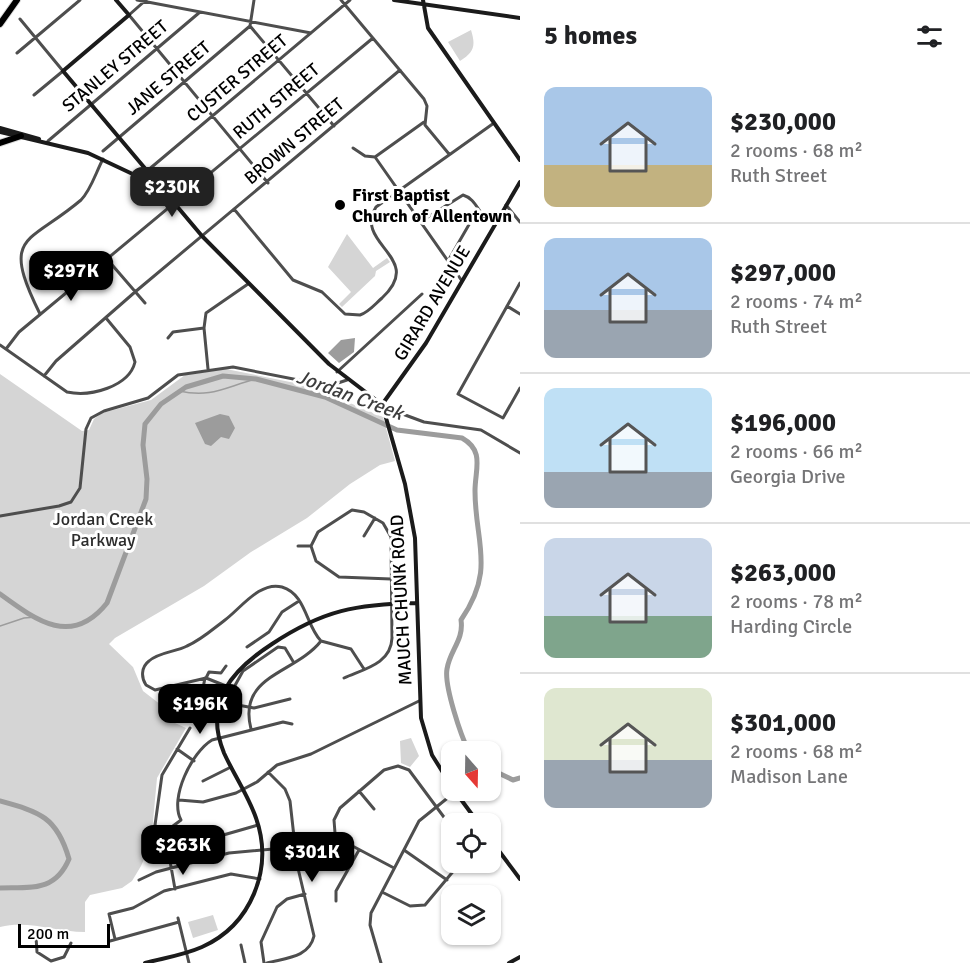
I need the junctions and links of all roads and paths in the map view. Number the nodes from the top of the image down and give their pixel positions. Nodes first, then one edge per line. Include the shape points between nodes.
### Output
1 (12, 0) edge
2 (17, 0) edge
3 (80, 0) edge
4 (116, 0) edge
5 (136, 0) edge
6 (254, 0) edge
7 (340, 0) edge
8 (350, 0) edge
9 (394, 0) edge
10 (146, 1) edge
11 (423, 2) edge
12 (345, 5) junction
13 (200, 12) junction
14 (129, 15) junction
15 (0, 17) edge
16 (520, 18) edge
17 (20, 20) dead end
18 (0, 24) edge
19 (250, 24) junction
20 (311, 33) junction
21 (35, 38) junction
22 (372, 38) junction
23 (157, 49) junction
24 (17, 53) dead end
25 (279, 60) junction
26 (400, 70) junction
27 (63, 71) junction
28 (184, 82) junction
29 (306, 93) junction
30 (34, 95) dead end
31 (91, 105) junction
32 (212, 116) junction
33 (424, 122) junction
34 (494, 123) junction
35 (334, 126) junction
36 (0, 130) edge
37 (21, 136) junction
38 (118, 137) junction
39 (40, 139) junction
40 (48, 141) junction
41 (0, 143) edge
42 (240, 148) junction
43 (353, 148) dead end
44 (103, 151) dead end
45 (449, 154) junction
46 (375, 157) junction
47 (103, 158) junction
48 (520, 160) edge
49 (147, 171) junction
50 (141, 177) junction
51 (268, 182) junction
52 (520, 182) edge
53 (159, 186) junction
54 (398, 190) junction
55 (174, 204) junction
56 (506, 205) junction
57 (234, 209) junction
58 (478, 209) junction
59 (420, 222) junction
60 (520, 222) edge
61 (495, 224) junction
62 (25, 235) dead end
63 (202, 236) junction
64 (106, 259) junction
65 (448, 261) junction
66 (462, 281) junction
67 (520, 283) edge
68 (248, 284) junction
69 (135, 292) junction
70 (422, 294) dead end
71 (27, 298) dead end
72 (145, 303) dead end
73 (507, 306) junction
74 (40, 314) junction
75 (520, 314) edge
76 (106, 318) junction
77 (204, 328) junction
78 (168, 338) dead end
79 (0, 345) edge
80 (6, 349) junction
81 (208, 369) junction
82 (337, 372) junction
83 (44, 376) junction
84 (347, 380) junction
85 (520, 388) edge
86 (381, 406) junction
87 (396, 411) junction
88 (387, 416) junction
89 (520, 453) edge
90 (0, 516) edge
91 (375, 518) junction
92 (364, 536) dead end
93 (298, 546) dead end
94 (311, 546) junction
95 (391, 579) junction
96 (299, 601) junction
97 (417, 603) junction
98 (391, 604) junction
99 (309, 621) junction
100 (321, 641) junction
101 (247, 647) dead end
102 (294, 663) junction
103 (226, 666) dead end
104 (364, 669) junction
105 (206, 678) junction
106 (344, 678) dead end
107 (226, 686) junction
108 (290, 699) dead end
109 (419, 701) junction
110 (247, 707) junction
111 (210, 720) dead end
112 (292, 724) dead end
113 (190, 728) dead end
114 (251, 730) junction
115 (220, 738) junction
116 (177, 748) junction
117 (194, 761) junction
118 (231, 767) junction
119 (441, 767) edge
120 (268, 772) junction
121 (203, 781) dead end
122 (242, 789) junction
123 (359, 791) junction
124 (178, 800) junction
125 (443, 801) edge
126 (436, 807) junction
127 (374, 809) dead end
128 (441, 814) edge
129 (258, 825) junction
130 (295, 848) junction
131 (262, 850) junction
132 (359, 850) junction
133 (404, 850) junction
134 (501, 854) edge
135 (170, 868) junction
136 (394, 868) junction
137 (452, 873) edge
138 (260, 879) junction
139 (520, 879) edge
140 (139, 880) dead end
141 (447, 880) junction
142 (175, 889) junction
143 (381, 892) junction
144 (305, 894) junction
145 (336, 901) dead end
146 (36, 937) dead end
147 (115, 939) junction
148 (110, 941) dead end
149 (71, 943) dead end
150 (241, 945) dead end
151 (187, 952) junction
152 (520, 957) edge
153 (51, 962) edge
154 (145, 963) edge
155 (189, 963) edge
156 (245, 963) edge
157 (265, 963) edge
158 (381, 963) edge
159 (509, 963) edge

1 - 15 highway
2 - 18 highway
3 - 21 street
4 - 14 street
5 - 10 street
6 - 19 street
7 - 12 street
8 - 12 street, CUSTER STREET
9 - 11 street
10 - 13 street
10 - 14 street
11 - 16 street
11 - 34 street via 428,28
12 - 20 street, CUSTER STREET
12 - 22 street
13 - 19 street
13 - 23 street, STANLEY STREET
14 - 23 street
14 - 27 street
17 - 21 street
19 - 20 street
19 - 25 street
19 - 28 street, JANE STREET
20 - 25 street, CUSTER STREET
21 - 24 street
21 - 27 street
22 - 26 street
22 - 29 street, RUTH STREET
23 - 28 street
23 - 31 street, STANLEY STREET
25 - 29 street
25 - 32 street, CUSTER STREET
26 - 33 street via 426,103
26 - 35 street, BROWN STREET
27 - 30 street
27 - 31 street, MAUCH CHUNK ROAD
28 - 32 street
28 - 38 street, JANE STREET
29 - 35 street
29 - 42 street, RUTH STREET
31 - 38 street, MAUCH CHUNK ROAD
31 - 40 street, STANLEY STREET
32 - 42 street
32 - 49 street, CUSTER STREET
33 - 45 street
33 - 46 street
34 - 45 street
34 - 48 street
35 - 51 street, BROWN STREET
36 - 37 street
36 - 39 street
37 - 39 street
37 - 41 highway
38 - 44 street, JANE STREET
38 - 49 street, MAUCH CHUNK ROAD
39 - 40 street
40 - 47 street
42 - 51 street
42 - 55 street, RUTH STREET
43 - 46 street
45 - 54 street
46 - 54 street
47 - 50 street
47 - 62 street via 83,197
49 - 50 street, CUSTER STREET
49 - 53 street, MAUCH CHUNK ROAD
50 - 53 street
51 - 57 street, BROWN STREET
52 - 56 street, GIRARD AVENUE
53 - 55 street, MAUCH CHUNK ROAD
54 - 57 street via 379,204 371,220 373,231 396,268 396,283 368,311 356,316 342,312 318,290 296,282
54 - 59 street
55 - 63 street, MAUCH CHUNK ROAD
55 - 64 street, RUTH STREET
56 - 60 street
56 - 61 street, GIRARD AVENUE
57 - 63 street, BROWN STREET
58 - 59 street via 470,197 461,195
58 - 61 street
58 - 65 street
59 - 65 street
61 - 66 street, GIRARD AVENUE
63 - 68 street, MAUCH CHUNK ROAD
63 - 69 street, BROWN STREET
64 - 69 street
64 - 74 street, RUTH STREET
65 - 66 street
66 - 86 street, GIRARD AVENUE via 426,343
67 - 73 street
68 - 77 street via 208,310
68 - 82 street, MAUCH CHUNK ROAD
69 - 72 street
69 - 76 street, BROWN STREET
70 - 82 street
71 - 74 street
73 - 75 street
73 - 85 street via 458,394 503,418
74 - 80 street, RUTH STREET
76 - 83 street, BROWN STREET
76 - 83 street via 133,352 135,362 129,377 77,394 67,392
77 - 78 street via 173,332
77 - 81 street
79 - 80 street
80 - 83 street
81 - 84 street via 240,368 329,386
81 - 90 street via 178,375 148,398 91,418 86,429 80,488 74,500 59,507
82 - 84 street, MAUCH CHUNK ROAD
84 - 86 street, MAUCH CHUNK ROAD
86 - 87 street
86 - 88 street, MAUCH CHUNK ROAD
87 - 88 street
87 - 89 street via 424,422 481,430
88 - 97 street, MAUCH CHUNK ROAD via 412,518
91 - 92 street
91 - 94 street via 356,510 344,513 318,532
91 - 95 street via 390,533
93 - 94 street
94 - 95 street via 316,561 339,577
95 - 98 street
96 - 99 street
96 - 101 street via 282,612 272,630
96 - 105 street via 284,588 264,589 192,644 152,659 142,674 146,686 155,690
97 - 98 street
97 - 109 street, MAUCH CHUNK ROAD
98 - 99 street via 348,608
98 - 104 street via 391,650 384,659
99 - 100 street
99 - 107 street via 249,659
100 - 102 street
100 - 104 street via 351,649
102 - 110 street via 260,686
102 - 110 street via 280,646 243,671 228,698 232,704
103 - 105 street via 220,672 208,672
104 - 106 street
105 - 107 street
105 - 111 street via 199,708
107 - 115 street via 218,713
108 - 110 street
109 - 119 street, MAUCH CHUNK ROAD via 429,747
109 - 120 street
110 - 114 street
112 - 114 street via 283,722
113 - 116 street
114 - 115 street
115 - 117 street via 206,744
115 - 118 street
116 - 117 street
116 - 124 street via 162,775 155,826 165,829 181,820
117 - 124 street via 182,779
118 - 121 street
118 - 122 street
120 - 122 street
120 - 130 street via 289,796
122 - 124 street via 203,802
122 - 129 street
123 - 126 street via 384,770 402,767 412,773
123 - 127 street
123 - 132 street via 339,809 333,825 340,839
125 - 126 street
126 - 128 street
126 - 133 street via 419,821
129 - 131 street
129 - 135 street via 181,846 171,857
130 - 131 street
130 - 144 street
131 - 135 street via 229,853
131 - 138 street
132 - 136 street
132 - 145 street via 336,891
133 - 136 street
133 - 141 street
134 - 139 street
135 - 140 street
135 - 142 street
136 - 143 street
137 - 141 street
138 - 142 street via 231,874
138 - 151 street via 249,905 234,924 212,942
141 - 143 street via 431,901 421,907
142 - 147 street via 109,914
143 - 158 street via 369,922
144 - 157 street via 286,899 277,907 261,942
144 - 157 street via 314,932 312,944 300,954
146 - 153 street via 37,952
147 - 148 street
147 - 151 street via 178,920
149 - 153 street via 64,957
150 - 156 street
151 - 154 street
151 - 155 street
152 - 159 street

